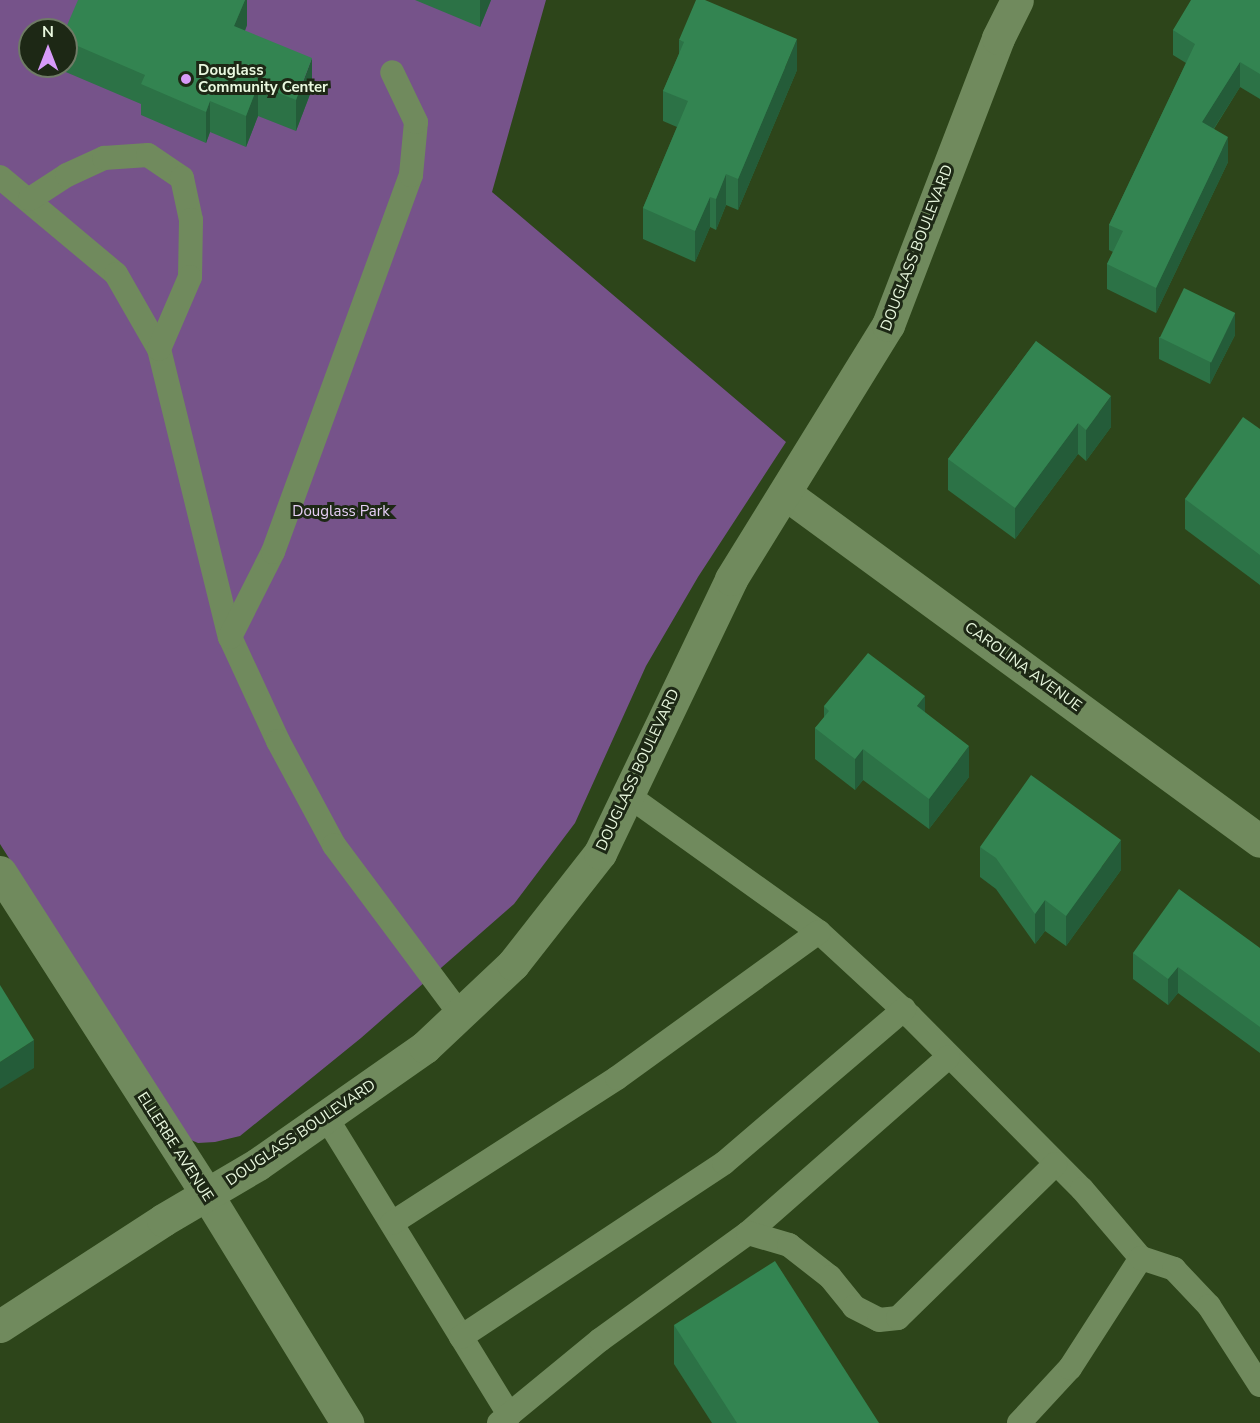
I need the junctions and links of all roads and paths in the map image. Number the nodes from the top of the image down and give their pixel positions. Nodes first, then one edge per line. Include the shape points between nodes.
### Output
1 (1017, 0) edge
2 (392, 72) dead end
3 (0, 177) edge
4 (30, 199) junction
5 (159, 349) junction
6 (786, 494) junction
7 (230, 637) junction
8 (629, 796) junction
9 (1260, 841) edge
10 (0, 872) edge
11 (819, 932) junction
12 (904, 1009) junction
13 (460, 1014) junction
14 (948, 1057) junction
15 (326, 1117) junction
16 (1055, 1164) junction
17 (207, 1195) junction
18 (392, 1223) junction
19 (748, 1233) junction
20 (1141, 1258) junction
21 (0, 1326) edge
22 (461, 1337) junction
23 (1260, 1385) edge
24 (504, 1419) edge
25 (347, 1423) edge
26 (1018, 1423) edge

1 - 6 street, DOUGLASS BOULEVARD via 998,38 888,325
2 - 7 lane via 416,122 411,175 273,552
3 - 4 lane
4 - 5 lane via 116,274
4 - 5 lane via 67,175 104,158 148,155 182,178 191,220 190,277
5 - 7 lane
6 - 8 street, DOUGLASS BOULEVARD via 731,579
6 - 9 street, CAROLINA AVENUE
7 - 13 lane via 278,741 334,845
8 - 11 lane
8 - 13 street, DOUGLASS BOULEVARD via 600,853 513,964
10 - 17 street, ELLERBE AVENUE
11 - 12 lane
11 - 18 lane via 617,1078
12 - 14 lane
12 - 22 lane via 724,1163
13 - 15 street, DOUGLASS BOULEVARD via 425,1047
14 - 16 lane
14 - 19 lane
15 - 17 street, DOUGLASS BOULEVARD
15 - 18 lane
16 - 19 lane via 898,1318 879,1320 854,1307 830,1277 789,1245
16 - 20 lane
17 - 21 street, DOUGLASS BOULEVARD
17 - 25 street, ELLERBE AVENUE
18 - 22 lane
19 - 24 lane via 600,1340
20 - 23 lane via 1174,1269 1209,1306
20 - 26 lane via 1070,1368
22 - 24 lane

